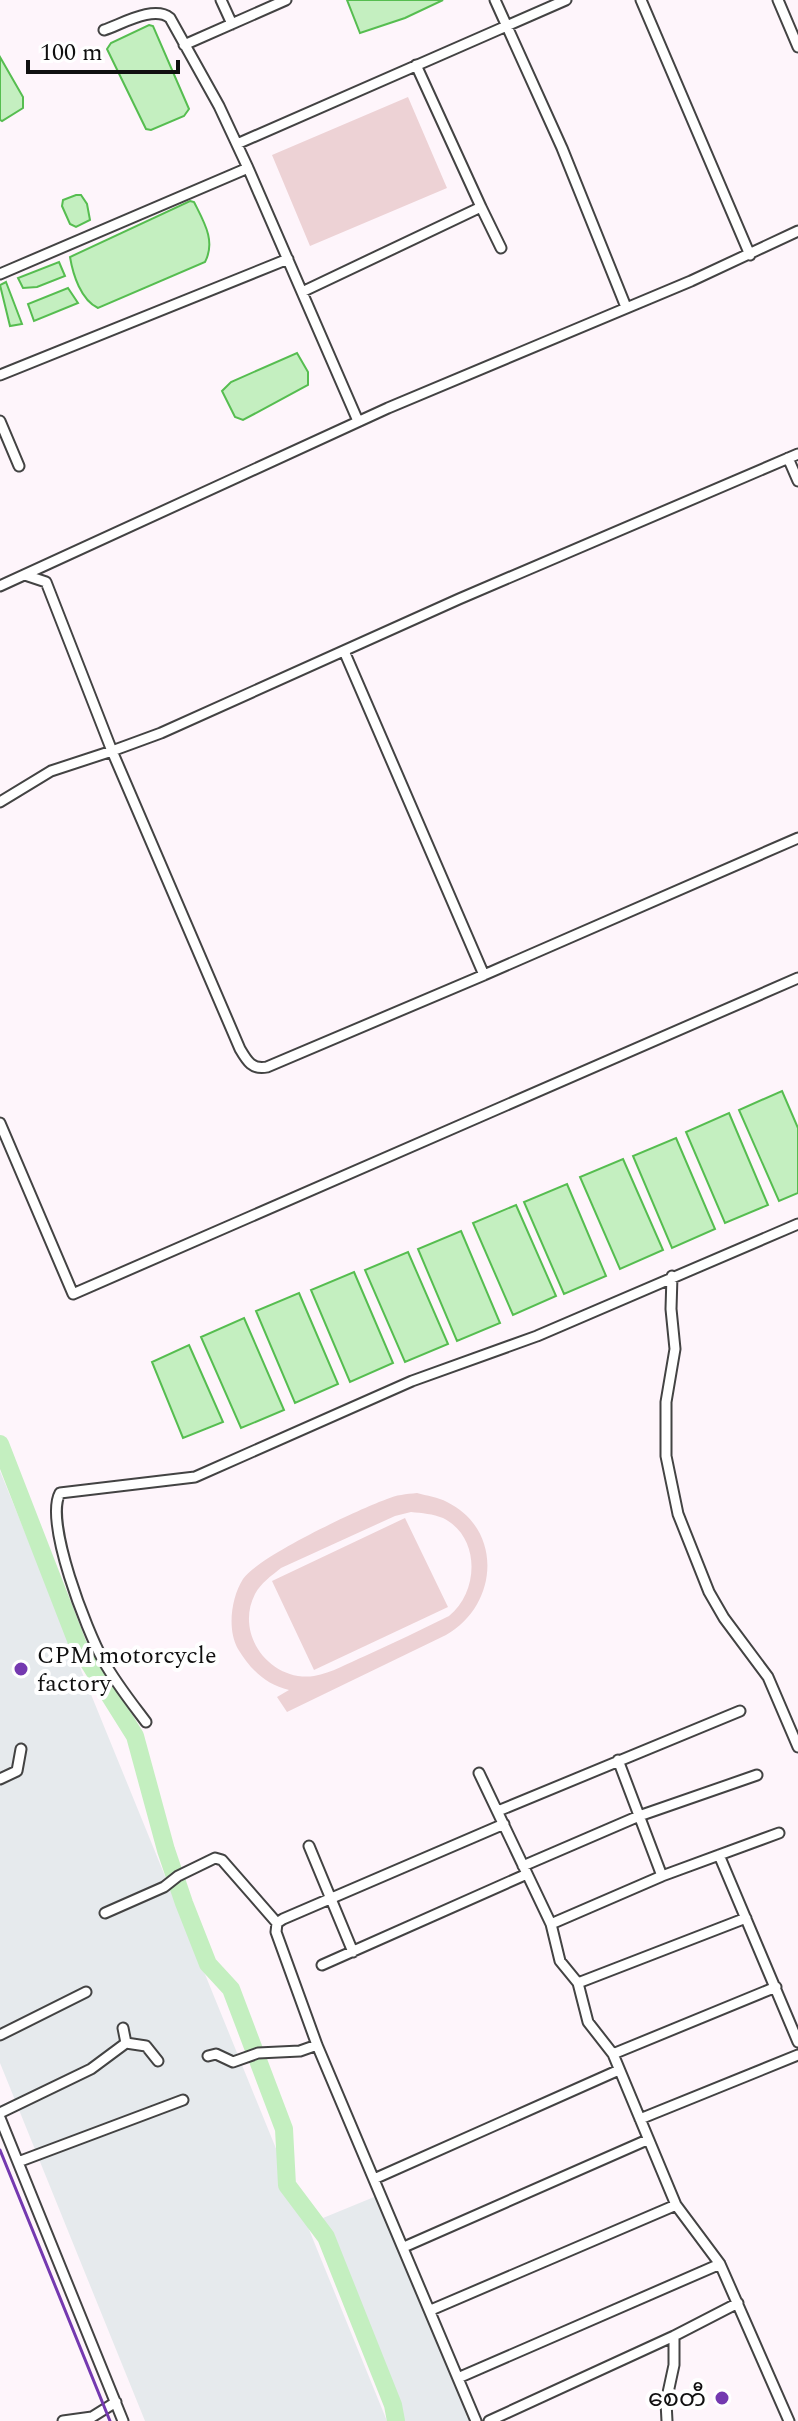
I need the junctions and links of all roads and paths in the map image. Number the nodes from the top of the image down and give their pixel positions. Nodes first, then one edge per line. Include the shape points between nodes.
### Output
1 (221, 0) edge
2 (286, 0) edge
3 (495, 0) edge
4 (566, 0) edge
5 (641, 0) edge
6 (778, 0) edge
7 (232, 24) junction
8 (507, 25) junction
9 (104, 30) dead end
10 (184, 45) junction
11 (798, 47) edge
12 (416, 65) junction
13 (237, 144) junction
14 (248, 168) junction
15 (481, 207) junction
16 (798, 231) edge
17 (501, 248) dead end
18 (750, 255) junction
19 (288, 259) junction
20 (0, 274) edge
21 (302, 292) junction
22 (626, 307) junction
23 (0, 375) edge
24 (0, 421) edge
25 (358, 421) junction
26 (793, 456) edge
27 (19, 466) dead end
28 (798, 481) edge
29 (25, 575) junction
30 (0, 586) edge
31 (344, 651) junction
32 (112, 751) junction
33 (0, 802) edge
34 (798, 838) edge
35 (484, 975) junction
36 (798, 978) edge
37 (0, 1123) edge
38 (798, 1224) edge
39 (672, 1276) junction
40 (740, 1711) dead end
41 (146, 1722) dead end
42 (798, 1747) edge
43 (21, 1749) dead end
44 (618, 1760) junction
45 (479, 1773) dead end
46 (757, 1775) dead end
47 (0, 1779) edge
48 (498, 1811) junction
49 (639, 1816) junction
50 (504, 1824) junction
51 (779, 1833) dead end
52 (309, 1846) dead end
53 (719, 1855) junction
54 (525, 1870) junction
55 (662, 1876) junction
56 (330, 1900) junction
57 (105, 1913) dead end
58 (746, 1918) junction
59 (277, 1923) junction
60 (551, 1924) junction
61 (353, 1952) junction
62 (322, 1965) dead end
63 (578, 1983) junction
64 (776, 1987) junction
65 (86, 1992) dead end
66 (123, 2028) dead end
67 (0, 2035) edge
68 (798, 2042) edge
69 (126, 2043) junction
70 (317, 2045) junction
71 (613, 2054) junction
72 (798, 2055) edge
73 (208, 2056) dead end
74 (158, 2061) dead end
75 (619, 2070) junction
76 (183, 2100) dead end
77 (0, 2116) edge
78 (640, 2119) junction
79 (647, 2140) junction
80 (18, 2162) junction
81 (374, 2179) junction
82 (676, 2205) junction
83 (404, 2247) junction
84 (720, 2264) junction
85 (738, 2303) junction
86 (431, 2310) junction
87 (674, 2336) junction
88 (458, 2378) junction
89 (116, 2402) junction
90 (63, 2421) edge
91 (123, 2421) edge
92 (476, 2421) edge
93 (489, 2421) edge
94 (667, 2421) edge
95 (789, 2421) edge

1 - 7 street
2 - 7 street
3 - 8 street
4 - 8 street
5 - 18 street
6 - 11 street
7 - 10 street
8 - 12 street
8 - 22 street
9 - 10 street via 157,12 170,18
10 - 13 street
12 - 13 street
12 - 15 street
13 - 14 street
14 - 19 street
14 - 20 street
15 - 17 street
15 - 21 street
16 - 18 street
18 - 22 street
19 - 21 street
19 - 23 street
21 - 25 street
22 - 25 street
24 - 27 street
25 - 29 street
26 - 28 street
26 - 31 street
29 - 30 street
29 - 32 street via 46,582
31 - 32 street
31 - 35 street
32 - 33 street via 51,771
32 - 35 street via 250,1065 267,1067
34 - 35 street
36 - 37 street via 73,1294
38 - 39 street
39 - 41 street via 537,1336 412,1381 195,1477 60,1493 58,1528 87,1627 111,1674
39 - 42 street via 675,1349 666,1402 666,1456 678,1514 709,1592 768,1677
40 - 44 street
43 - 47 street via 17,1771
44 - 48 street
44 - 49 street
45 - 48 street
46 - 49 street
48 - 50 street
49 - 54 street
49 - 55 street
50 - 54 street
50 - 56 street
51 - 53 street
52 - 56 street
53 - 55 street
53 - 58 street
54 - 60 street
54 - 61 street
55 - 60 street
56 - 59 street
56 - 61 street
57 - 59 street via 215,1858
58 - 63 street
58 - 64 street
59 - 70 street via 277,1939
60 - 63 street via 560,1961
61 - 62 street
63 - 71 street via 588,2022
64 - 68 street
64 - 71 street
65 - 67 street
66 - 69 street
69 - 74 street via 146,2046
69 - 77 street via 91,2069
70 - 73 street via 229,2061
70 - 81 street
71 - 75 street
72 - 78 street
75 - 78 street
75 - 81 street
76 - 80 street
77 - 80 street
78 - 79 street
79 - 82 street
79 - 83 street
80 - 89 street
81 - 83 street
82 - 84 street
82 - 86 street
83 - 86 street
84 - 85 street
84 - 88 street
85 - 87 street
85 - 95 street
86 - 88 street
87 - 93 street
87 - 94 street
88 - 92 street
89 - 90 street via 92,2417
89 - 91 street

